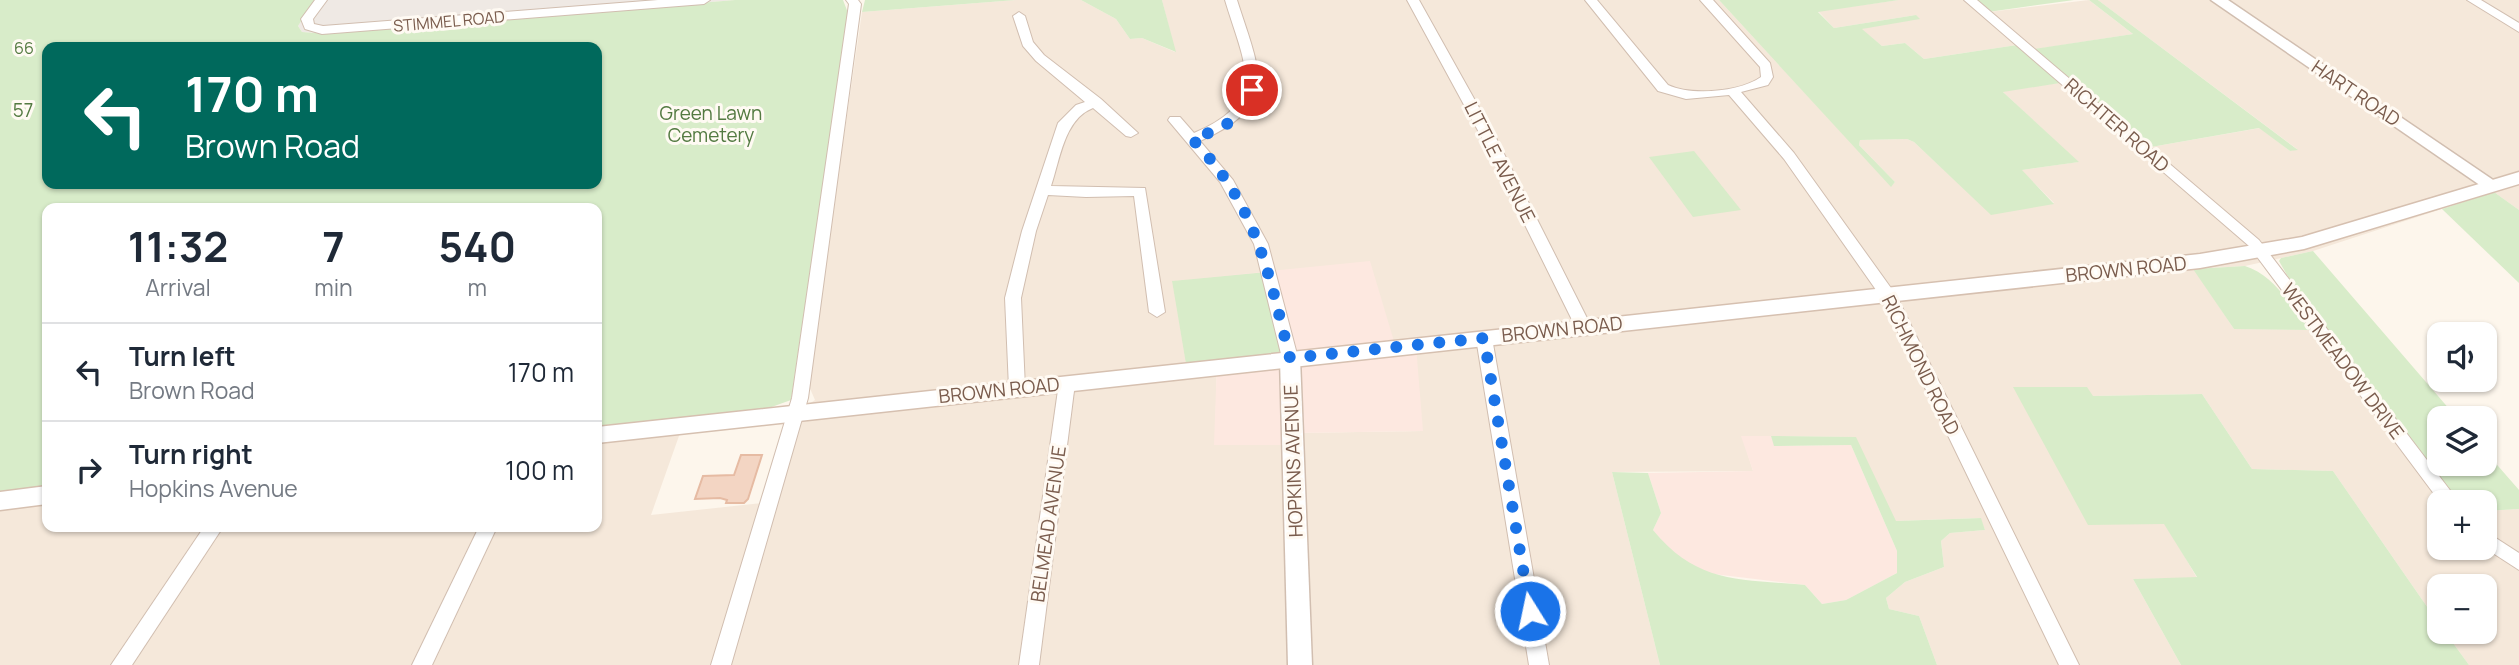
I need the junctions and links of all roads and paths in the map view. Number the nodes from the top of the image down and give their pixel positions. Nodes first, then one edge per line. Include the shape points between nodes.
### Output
1 (321, 0) edge
2 (704, 0) edge
3 (852, 0) edge
4 (1231, 0) edge
5 (1413, 0) edge
6 (1591, 0) edge
7 (1706, 0) edge
8 (1970, 0) edge
9 (2218, 0) edge
10 (2473, 0) edge
11 (1019, 16) dead end
12 (2519, 28) edge
13 (1732, 90) junction
14 (1096, 102) junction
15 (1175, 120) dead end
16 (1131, 133) dead end
17 (1192, 139) junction
18 (2519, 178) edge
19 (2493, 186) junction
20 (1042, 190) junction
21 (2262, 252) junction
22 (1888, 295) junction
23 (1157, 312) dead end
24 (1583, 326) junction
25 (1484, 338) junction
26 (1290, 358) junction
27 (1067, 383) junction
28 (1017, 388) junction
29 (796, 412) junction
30 (602, 434) edge
31 (2441, 490) edge
32 (42, 496) edge
33 (0, 500) edge
34 (211, 532) edge
35 (486, 532) edge
36 (2497, 547) edge
37 (2519, 563) edge
38 (121, 665) edge
39 (422, 665) edge
40 (721, 665) edge
41 (1029, 665) edge
42 (1300, 665) edge
43 (1539, 665) edge
44 (2069, 665) edge

1 - 2 street, STIMMEL ROAD via 307,19 309,26 322,30
3 - 29 street via 855,4
4 - 17 street via 1252,79 1251,98 1231,122
5 - 24 street, LITTLE AVENUE via 1489,138
6 - 13 street via 1663,88 1687,95
7 - 13 street via 1766,66 1763,82
8 - 21 street, RICHTER ROAD
9 - 19 street, HART ROAD
10 - 12 street
11 - 14 street via 1027,43 1040,58
13 - 22 street, RICHMOND ROAD via 1789,156
14 - 16 street
14 - 20 street via 1065,123
15 - 17 street, HOPKINS AVENUE
17 - 26 street, HOPKINS AVENUE via 1226,180 1261,244
18 - 19 main road, BROWN ROAD
19 - 21 main road, BROWN ROAD
20 - 23 street via 1140,191
20 - 28 street via 1013,298
21 - 22 main road, BROWN ROAD
21 - 31 street, WESTMEADOW DRIVE
22 - 24 main road, BROWN ROAD
22 - 44 street, RICHMOND ROAD
24 - 25 main road, BROWN ROAD
25 - 26 main road, BROWN ROAD
25 - 43 street
26 - 27 main road, BROWN ROAD
26 - 42 street, HOPKINS AVENUE
27 - 28 main road, BROWN ROAD
27 - 41 street, BELMEAD AVENUE
28 - 29 main road, BROWN ROAD
29 - 30 main road, BROWN ROAD
29 - 40 street
32 - 33 main road
34 - 38 street
35 - 39 street
36 - 37 street

